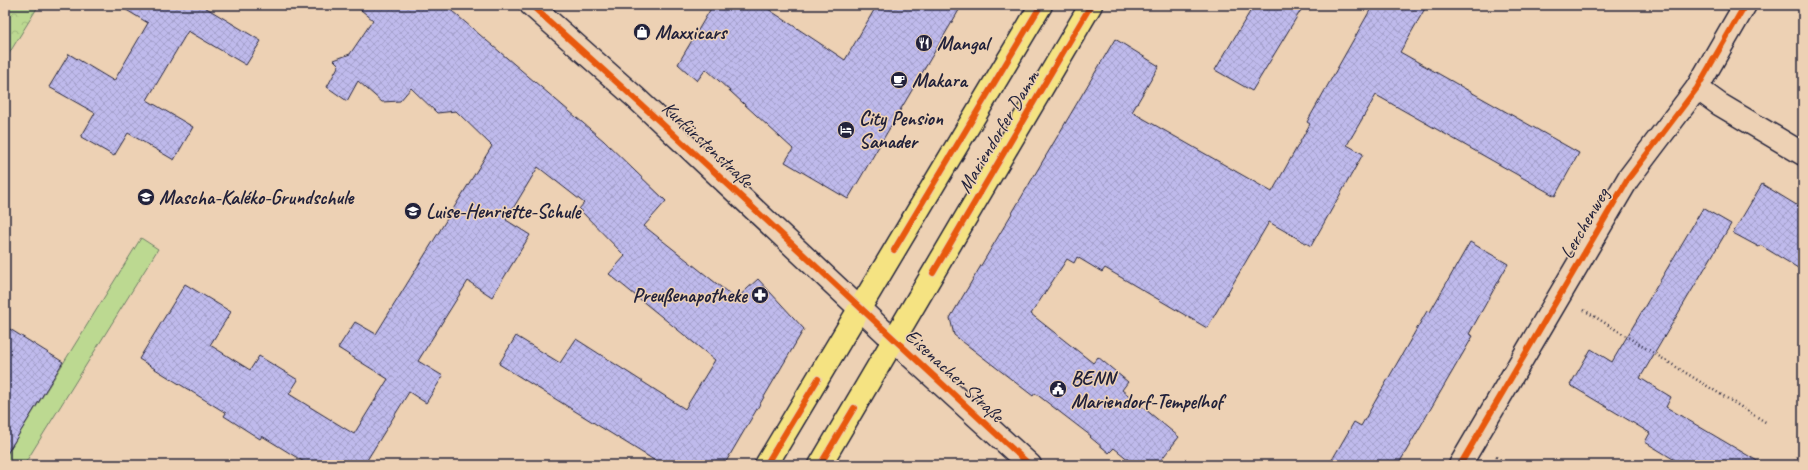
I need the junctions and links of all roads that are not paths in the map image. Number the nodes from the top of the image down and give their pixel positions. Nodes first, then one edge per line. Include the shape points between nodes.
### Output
1 (531, 5) edge
2 (1041, 5) edge
3 (1091, 5) edge
4 (1745, 5) edge
5 (1697, 88) junction
6 (1803, 154) edge
7 (860, 309) junction
8 (893, 340) junction
9 (766, 465) edge
10 (820, 465) edge
11 (1030, 465) edge
12 (1460, 465) edge

1 - 7 street, Kurfürstenstraße via 636,98
2 - 7 main road, Mariendorfer Damm
3 - 8 main road, Mariendorfer Damm
4 - 5 street, Lerchenweg
5 - 6 street
5 - 12 street, Lerchenweg via 1628,180
7 - 8 street, Eisenacher Straße
7 - 9 main road, Mariendorfer Damm
8 - 10 main road, Mariendorfer Damm
8 - 11 street, Eisenacher Straße

